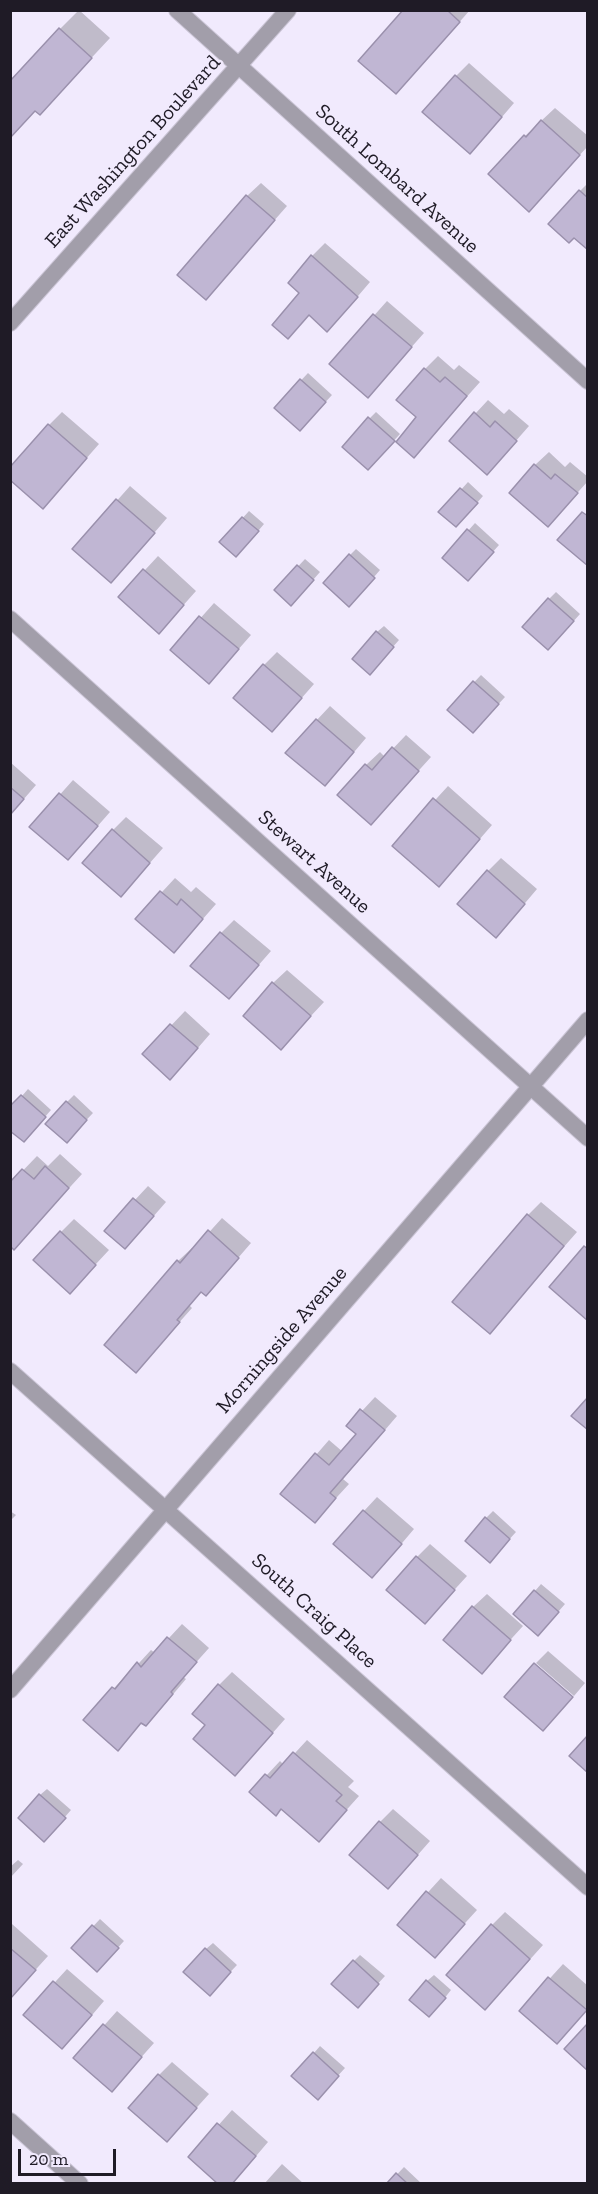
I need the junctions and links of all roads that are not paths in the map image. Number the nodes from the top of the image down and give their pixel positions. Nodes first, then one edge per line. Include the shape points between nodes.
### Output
1 (177, 10) edge
2 (288, 10) edge
3 (240, 67) junction
4 (10, 323) edge
5 (588, 381) edge
6 (10, 620) edge
7 (588, 1020) edge
8 (530, 1086) junction
9 (588, 1138) edge
10 (10, 1371) edge
11 (166, 1509) junction
12 (10, 1690) edge
13 (588, 1887) edge
14 (10, 2121) edge
15 (80, 2184) edge

1 - 3 street, South Lombard Avenue
2 - 3 street, East Washington Boulevard
3 - 4 street, East Washington Boulevard
3 - 5 street, South Lombard Avenue
6 - 8 street, Stewart Avenue
7 - 8 street, Morningside Avenue
8 - 9 street, Stewart Avenue
8 - 11 street, Morningside Avenue
10 - 11 street, South Craig Place
11 - 12 street, Morningside Avenue
11 - 13 street, South Craig Place
14 - 15 street

